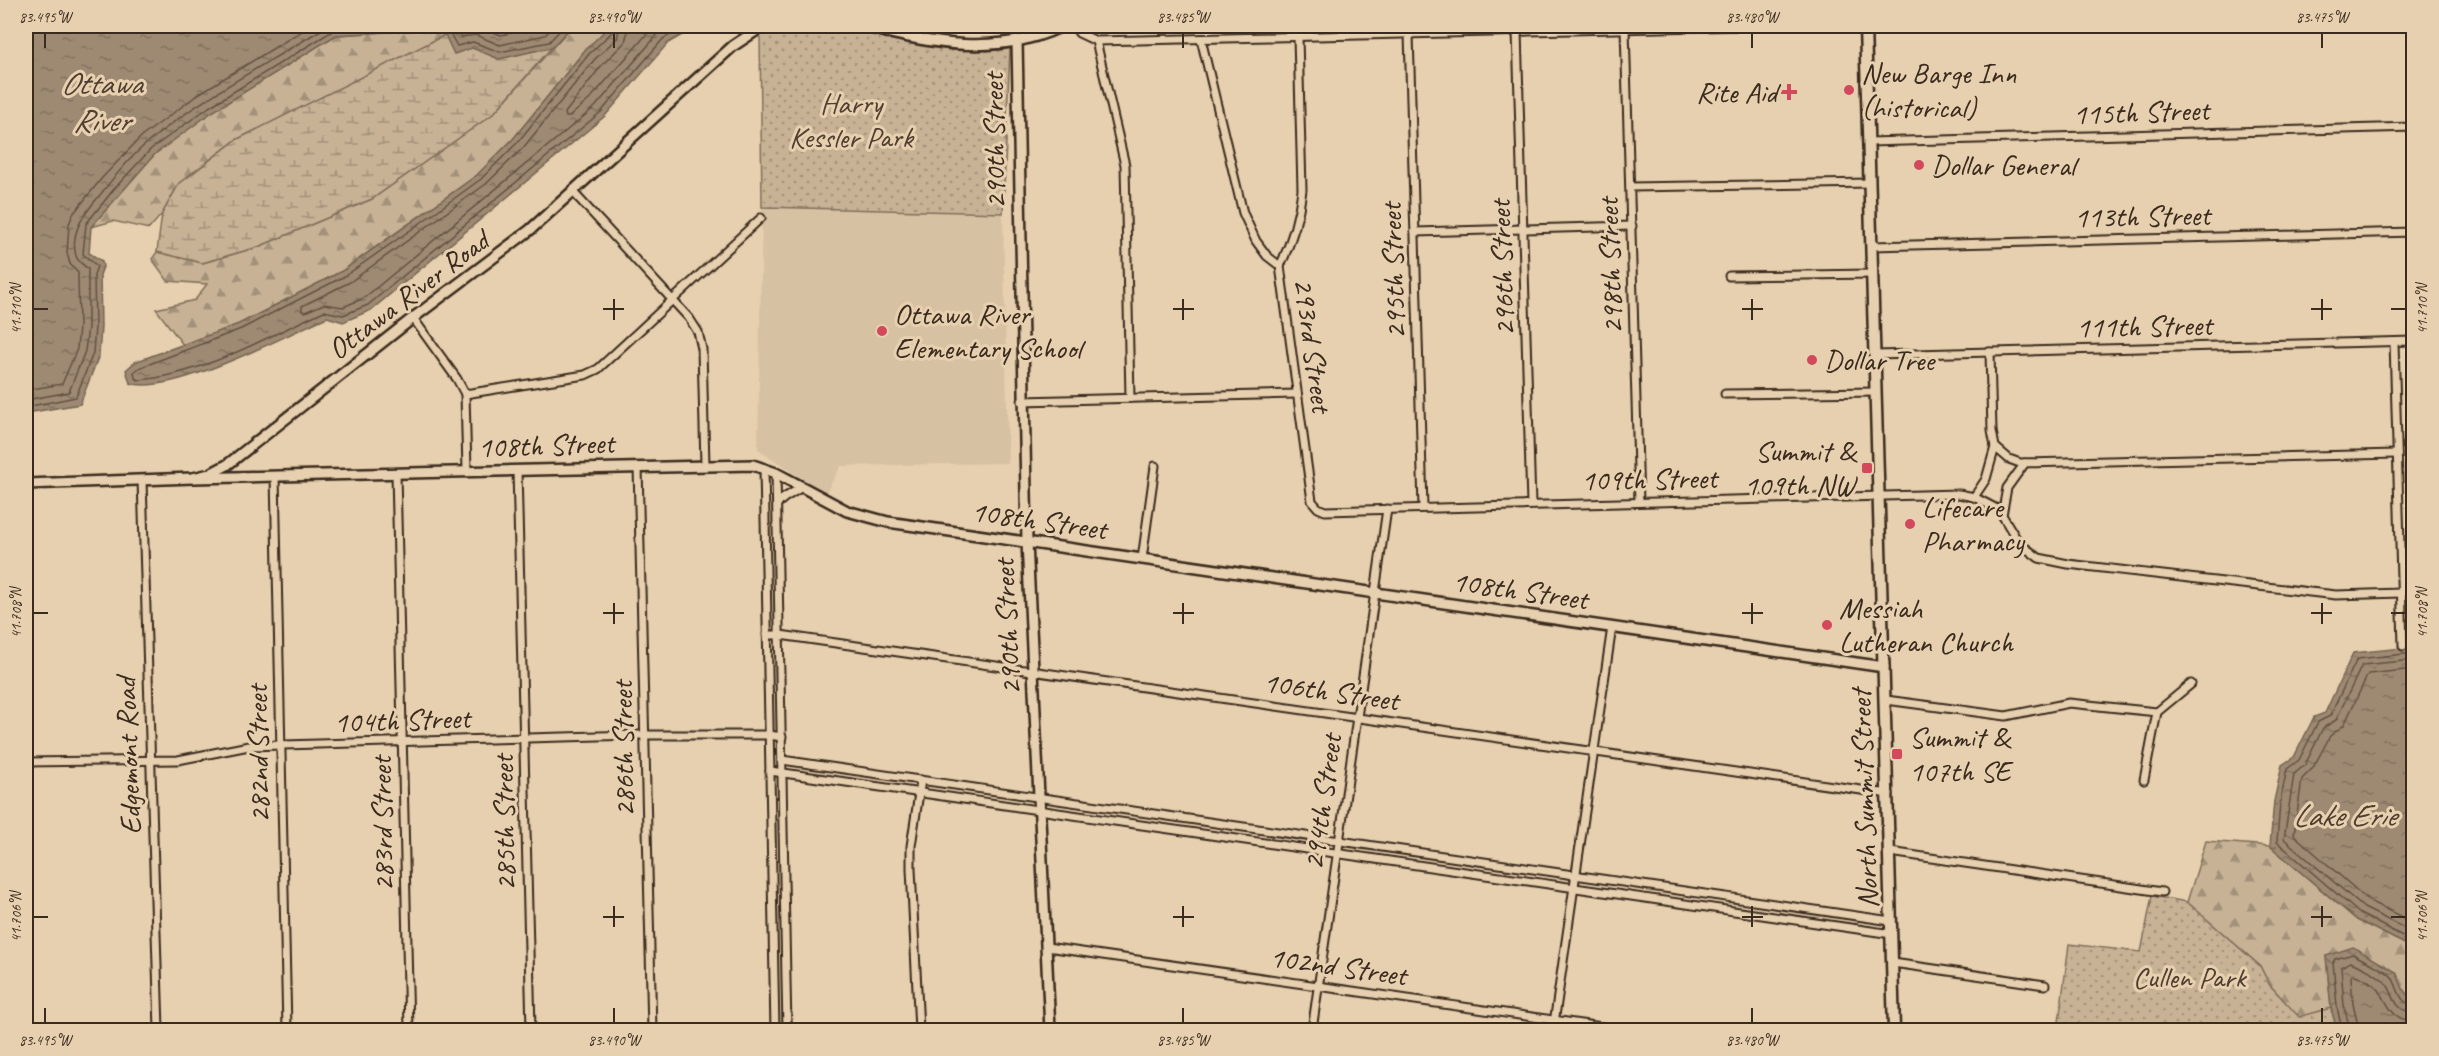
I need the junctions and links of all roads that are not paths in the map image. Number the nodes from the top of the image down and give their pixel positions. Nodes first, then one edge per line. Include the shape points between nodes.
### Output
1 (768, 26) edge
2 (863, 26) edge
3 (1062, 26) edge
4 (1074, 26) edge
5 (1747, 26) edge
6 (1865, 26) edge
7 (1580, 28) edge
8 (1625, 28) junction
9 (1517, 31) junction
10 (1408, 34) junction
11 (1298, 37) junction
12 (1201, 39) junction
13 (1017, 41) junction
14 (1096, 41) junction
15 (2414, 127) edge
16 (1869, 142) junction
17 (1870, 183) junction
18 (1630, 187) junction
19 (573, 192) junction
20 (761, 218) dead end
21 (1632, 226) junction
22 (1523, 229) junction
23 (1415, 232) junction
24 (2414, 232) edge
25 (1872, 246) junction
26 (1280, 266) junction
27 (1873, 274) junction
28 (1729, 276) dead end
29 (672, 300) junction
30 (413, 318) junction
31 (2414, 341) edge
32 (2394, 342) junction
33 (1990, 352) junction
34 (1875, 355) junction
35 (1876, 392) junction
36 (465, 394) junction
37 (1297, 394) junction
38 (1725, 394) dead end
39 (1130, 398) junction
40 (1022, 401) junction
41 (1995, 447) junction
42 (2397, 454) junction
43 (237, 463) junction
44 (2025, 463) junction
45 (705, 465) junction
46 (1155, 466) dead end
47 (638, 467) junction
48 (764, 468) junction
49 (517, 470) junction
50 (467, 471) junction
51 (396, 473) junction
52 (776, 473) junction
53 (226, 474) junction
54 (275, 476) junction
55 (250, 477) junction
56 (142, 480) junction
57 (26, 484) edge
58 (802, 487) junction
59 (1879, 496) junction
60 (1974, 497) junction
61 (1639, 502) junction
62 (777, 504) junction
63 (1531, 505) junction
64 (1423, 507) junction
65 (1387, 509) junction
66 (1325, 511) joint
67 (2002, 515) junction
68 (1027, 542) junction
69 (1142, 559) junction
70 (1375, 593) junction
71 (2401, 593) junction
72 (1612, 627) junction
73 (767, 635) junction
74 (780, 635) junction
75 (2403, 646) dead end
76 (1884, 667) junction
77 (1033, 670) junction
78 (2191, 684) dead end
79 (1886, 700) junction
80 (2157, 711) junction
81 (1357, 717) junction
82 (769, 735) junction
83 (645, 736) junction
84 (782, 737) junction
85 (525, 739) junction
86 (403, 743) junction
87 (281, 746) junction
88 (1593, 752) junction
89 (151, 760) junction
90 (782, 760) junction
91 (26, 762) edge
92 (770, 771) junction
93 (782, 773) junction
94 (921, 780) junction
95 (2144, 780) dead end
96 (920, 793) junction
97 (1889, 794) junction
98 (1039, 797) junction
99 (1040, 810) junction
100 (1186, 818) junction
101 (1184, 831) junction
102 (1341, 841) junction
103 (1890, 852) junction
104 (1339, 854) junction
105 (1456, 857) junction
106 (1454, 871) junction
107 (772, 872) junction
108 (784, 872) junction
109 (1576, 875) junction
110 (1574, 888) junction
111 (2162, 892) dead end
112 (1733, 898) junction
113 (1731, 911) junction
114 (1891, 921) junction
115 (1892, 934) junction
116 (1047, 948) junction
117 (1893, 963) junction
118 (786, 972) junction
119 (774, 973) junction
120 (2045, 985) dead end
121 (1318, 986) junction
122 (1554, 1021) junction
123 (159, 1030) edge
124 (287, 1030) edge
125 (409, 1030) edge
126 (531, 1030) edge
127 (652, 1030) edge
128 (776, 1030) edge
129 (787, 1030) edge
130 (919, 1030) edge
131 (1050, 1030) edge
132 (1312, 1030) edge
133 (1553, 1030) edge
134 (1623, 1030) edge
135 (1894, 1030) edge

1 - 19 street, Ottawa River Road via 733,46
2 - 13 street via 907,38 961,45
3 - 13 street
4 - 14 street
5 - 8 street
6 - 16 main road, North Summit Street
7 - 8 street
7 - 9 street
8 - 18 street, 298th Street
9 - 10 street
9 - 22 street, 296th Street
10 - 11 street
10 - 23 street, 295th Street
11 - 12 street
11 - 26 street, 293rd Street via 1302,190 1293,239
12 - 14 street
12 - 26 street via 1243,213 1256,241
13 - 40 street, 290th Street
14 - 39 street via 1126,177
15 - 16 street, 115th Street
16 - 17 main road, North Summit Street
17 - 18 street
17 - 25 main road, North Summit Street
18 - 21 street, 298th Street
19 - 29 street
19 - 30 street, Ottawa River Road via 509,248
20 - 29 street
21 - 22 street
21 - 61 street, 298th Street
22 - 23 street
22 - 63 street, 296th Street
23 - 64 street, 295th Street
24 - 25 street, 113th Street
25 - 27 main road, North Summit Street
26 - 37 street, 293rd Street
27 - 28 street
27 - 34 main road, North Summit Street
29 - 36 street via 598,369 585,375
29 - 45 street via 698,332 702,349
30 - 36 street
30 - 43 street, Ottawa River Road via 244,452
31 - 32 street, 111th Street
32 - 33 street, 111th Street
32 - 42 street
33 - 34 street, 111th Street
33 - 41 street
34 - 35 main road, North Summit Street
35 - 38 street
35 - 59 main road, North Summit Street
36 - 50 street
37 - 39 street
37 - 66 street, 293rd Street via 1312,501
39 - 40 street
40 - 68 street, 290th Street
41 - 44 street via 2009,459
41 - 60 street via 1986,479
42 - 44 street
42 - 71 street
43 - 53 street, Ottawa River Road
43 - 55 street via 244,475
44 - 67 street via 2007,488
45 - 47 street, 108th Street
45 - 48 street, 108th Street
46 - 69 street
47 - 49 street, 108th Street
47 - 83 street, 286th Street
48 - 52 street, 108th Street
48 - 73 street
49 - 50 street, 108th Street
49 - 85 street, 285th Street
50 - 51 street, 108th Street
51 - 54 street, 108th Street
51 - 86 street, 283rd Street
52 - 58 street, 108th Street
52 - 62 street
53 - 55 street, 108th Street
53 - 56 street, Ottawa River Road
54 - 55 street, 108th Street
54 - 87 street, 282nd Street
56 - 57 street, Ottawa River Road
56 - 89 street, Edgemont Road
58 - 62 street
58 - 68 street, 108th Street via 861,516
59 - 60 street, 109th Street
59 - 61 street, 109th Street
59 - 76 main road, North Summit Street
60 - 67 street
61 - 63 street, 109th Street
62 - 74 street
63 - 64 street, 109th Street
64 - 65 street, 109th Street
65 - 66 street, 109th Street
65 - 70 street, 294th Street
67 - 71 street via 2019,543 2039,558 2068,564 2336,595
68 - 69 street, 108th Street
68 - 77 street, 290th Street
69 - 70 street, 108th Street
70 - 72 street, 108th Street
70 - 81 street, 294th Street
71 - 75 street
72 - 76 street, 108th Street
72 - 88 street
73 - 74 street, 106th Street
73 - 82 street
74 - 77 street, 106th Street
74 - 84 street
76 - 79 main road, North Summit Street
77 - 81 street, 106th Street
77 - 98 street, 290th Street
78 - 80 street
79 - 80 street via 1995,716 2069,703
79 - 97 main road, North Summit Street
80 - 95 street
81 - 88 street, 106th Street
81 - 102 street, 294th Street
82 - 83 street, 104th Street
82 - 84 street, 104th Street
82 - 92 street
83 - 85 street, 104th Street
83 - 127 street, 286th Street
84 - 90 street
85 - 86 street, 104th Street
85 - 126 street, 285th Street
86 - 87 street, 104th Street
86 - 125 street, 283rd Street
87 - 89 street, 104th Street via 243,747 201,757
87 - 124 street, 282nd Street
88 - 97 street, 106th Street
88 - 109 street
89 - 91 street, 104th Street
89 - 123 street, Edgemont Road
90 - 93 street
90 - 94 street
92 - 93 street
92 - 107 street
93 - 96 street
93 - 108 street
94 - 96 street
94 - 98 street
96 - 99 street
96 - 130 street via 911,846
97 - 103 main road, North Summit Street
98 - 99 street, 290th Street
98 - 100 street
99 - 101 street
99 - 116 street, 290th Street
100 - 101 street
100 - 102 street
101 - 104 street
102 - 104 street, 294th Street
102 - 105 street
103 - 111 street
103 - 114 main road, North Summit Street
104 - 106 street
104 - 121 street, 294th Street
105 - 106 street
105 - 109 street
106 - 110 street
107 - 108 street
107 - 119 street
108 - 118 street
109 - 110 street
109 - 112 street
110 - 113 street
110 - 122 street
112 - 113 street
112 - 114 street
113 - 115 street
114 - 115 main road, North Summit Street
115 - 117 main road, North Summit Street
116 - 121 street, 102nd Street
116 - 131 street, 290th Street
117 - 120 street
117 - 135 main road, North Summit Street
118 - 119 street
118 - 129 street
119 - 128 street
121 - 122 street, 102nd Street
121 - 132 street, 294th Street
122 - 133 street
122 - 134 street, 102nd Street

